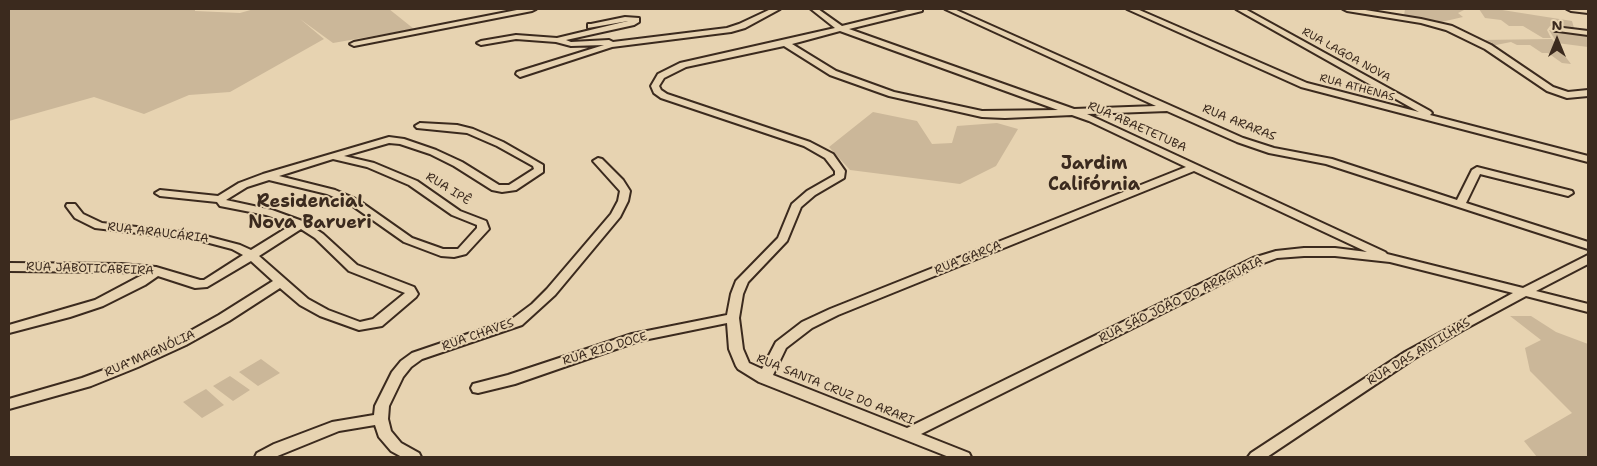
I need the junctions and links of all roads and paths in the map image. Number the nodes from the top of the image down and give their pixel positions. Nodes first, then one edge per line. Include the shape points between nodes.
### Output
1 (532, 9) edge
2 (776, 9) edge
3 (814, 9) edge
4 (919, 9) edge
5 (948, 9) edge
6 (1131, 9) edge
7 (1240, 9) edge
8 (1347, 9) edge
9 (1571, 9) edge
10 (1588, 11) edge
11 (591, 26) dead end
12 (841, 29) junction
13 (1558, 29) dead end
14 (1588, 33) edge
15 (557, 40) junction
16 (481, 43) dead end
17 (621, 43) junction
18 (785, 43) junction
19 (354, 44) dead end
20 (520, 74) dead end
21 (1588, 94) edge
22 (1169, 108) junction
23 (1070, 112) junction
24 (1442, 121) junction
25 (420, 126) dead end
26 (333, 156) junction
27 (1588, 159) edge
28 (598, 161) dead end
29 (1194, 167) junction
30 (267, 176) junction
31 (160, 193) dead end
32 (1568, 193) dead end
33 (220, 199) junction
34 (1461, 203) junction
35 (71, 206) dead end
36 (301, 224) junction
37 (1588, 246) edge
38 (251, 255) junction
39 (1390, 258) junction
40 (1588, 259) edge
41 (9, 267) edge
42 (156, 271) junction
43 (282, 281) junction
44 (1526, 293) junction
45 (1588, 308) edge
46 (733, 318) junction
47 (9, 329) edge
48 (764, 378) junction
49 (478, 388) dead end
50 (9, 404) edge
51 (381, 419) junction
52 (908, 434) junction
53 (262, 457) edge
54 (414, 457) edge
55 (964, 457) edge
56 (1256, 457) edge

1 - 19 street
2 - 17 street via 728,30
3 - 12 street, RUA ABAETETUBA
4 - 12 street
5 - 22 street, RUA ARARAS
6 - 24 street, RUA ATHENAS via 1304,85
7 - 24 street, RUA LAGOA NOVA
8 - 21 street via 1449,28 1488,47 1550,89 1573,95
9 - 10 street
11 - 15 street via 636,20
12 - 18 street
12 - 23 street, RUA ABAETETUBA
13 - 14 street
15 - 16 street via 516,37
15 - 17 street via 571,44
17 - 20 street
18 - 23 street via 833,72 892,94 955,110 1004,115
18 - 46 street, RUA SANTA CRUZ DO ARARI via 682,65 661,76 655,86 664,96 807,144 829,156 840,171 840,176 796,206 783,239 742,281
22 - 23 street
22 - 34 street, RUA ARARAS via 1260,147 1328,161
23 - 29 street, RUA ABAETETUBA via 1092,119
24 - 27 street, RUA ATHENAS
25 - 26 street via 470,131 538,165 539,170 512,188 502,190 458,164 401,141 384,141
26 - 30 street
26 - 30 street, RUA IPÊ via 370,165 413,183 456,213 482,223 483,229 462,252 441,252 408,240 354,202 331,192
28 - 51 street, RUA CHAVES via 619,182 624,191 623,201 616,215 585,252 541,302 517,322 417,356 406,364 388,392
29 - 39 street, RUA ABAETETUBA
29 - 48 street, RUA GARÇA via 807,325 781,345
30 - 33 street
31 - 33 street, RUA ARAUCÁRIA
32 - 34 street via 1477,170
33 - 36 street, RUA ARAUCÁRIA via 224,204 268,212
34 - 37 street, RUA ARARAS
35 - 38 street, RUA ARAUCÁRIA via 80,216 99,226 198,236
36 - 38 street, RUA JABOTICABEIRA
36 - 43 street, RUA ARAUCÁRIA via 353,268 410,290 412,294 376,323 359,326 304,302
38 - 42 street, RUA JABOTICABEIRA via 206,283 194,284
38 - 43 street, RUA ARAUCÁRIA
39 - 44 street, RUA SÃO JOÃO DO ARAGUAIA
39 - 52 street, RUA SÃO JOÃO DO ARAGUAIA via 1304,252 1257,261
40 - 44 street, RUA DAS ANTILHAS
41 - 42 street, RUA JABOTICABEIRA
42 - 47 street via 142,282 99,303
43 - 50 street, RUA MAGNÓLIA via 181,342 133,364 86,382
44 - 45 street, RUA SÃO JOÃO DO ARAGUAIA
44 - 56 street, RUA DAS ANTILHAS via 1410,355
46 - 48 street, RUA SANTA CRUZ DO ARARI via 736,349 743,366
46 - 49 street, RUA RIO DOCE via 637,337
48 - 52 street, RUA SANTA CRUZ DO ARARI
51 - 53 street via 336,426
51 - 54 street via 384,433 396,447
52 - 55 street, RUA SANTA CRUZ DO ARARI

